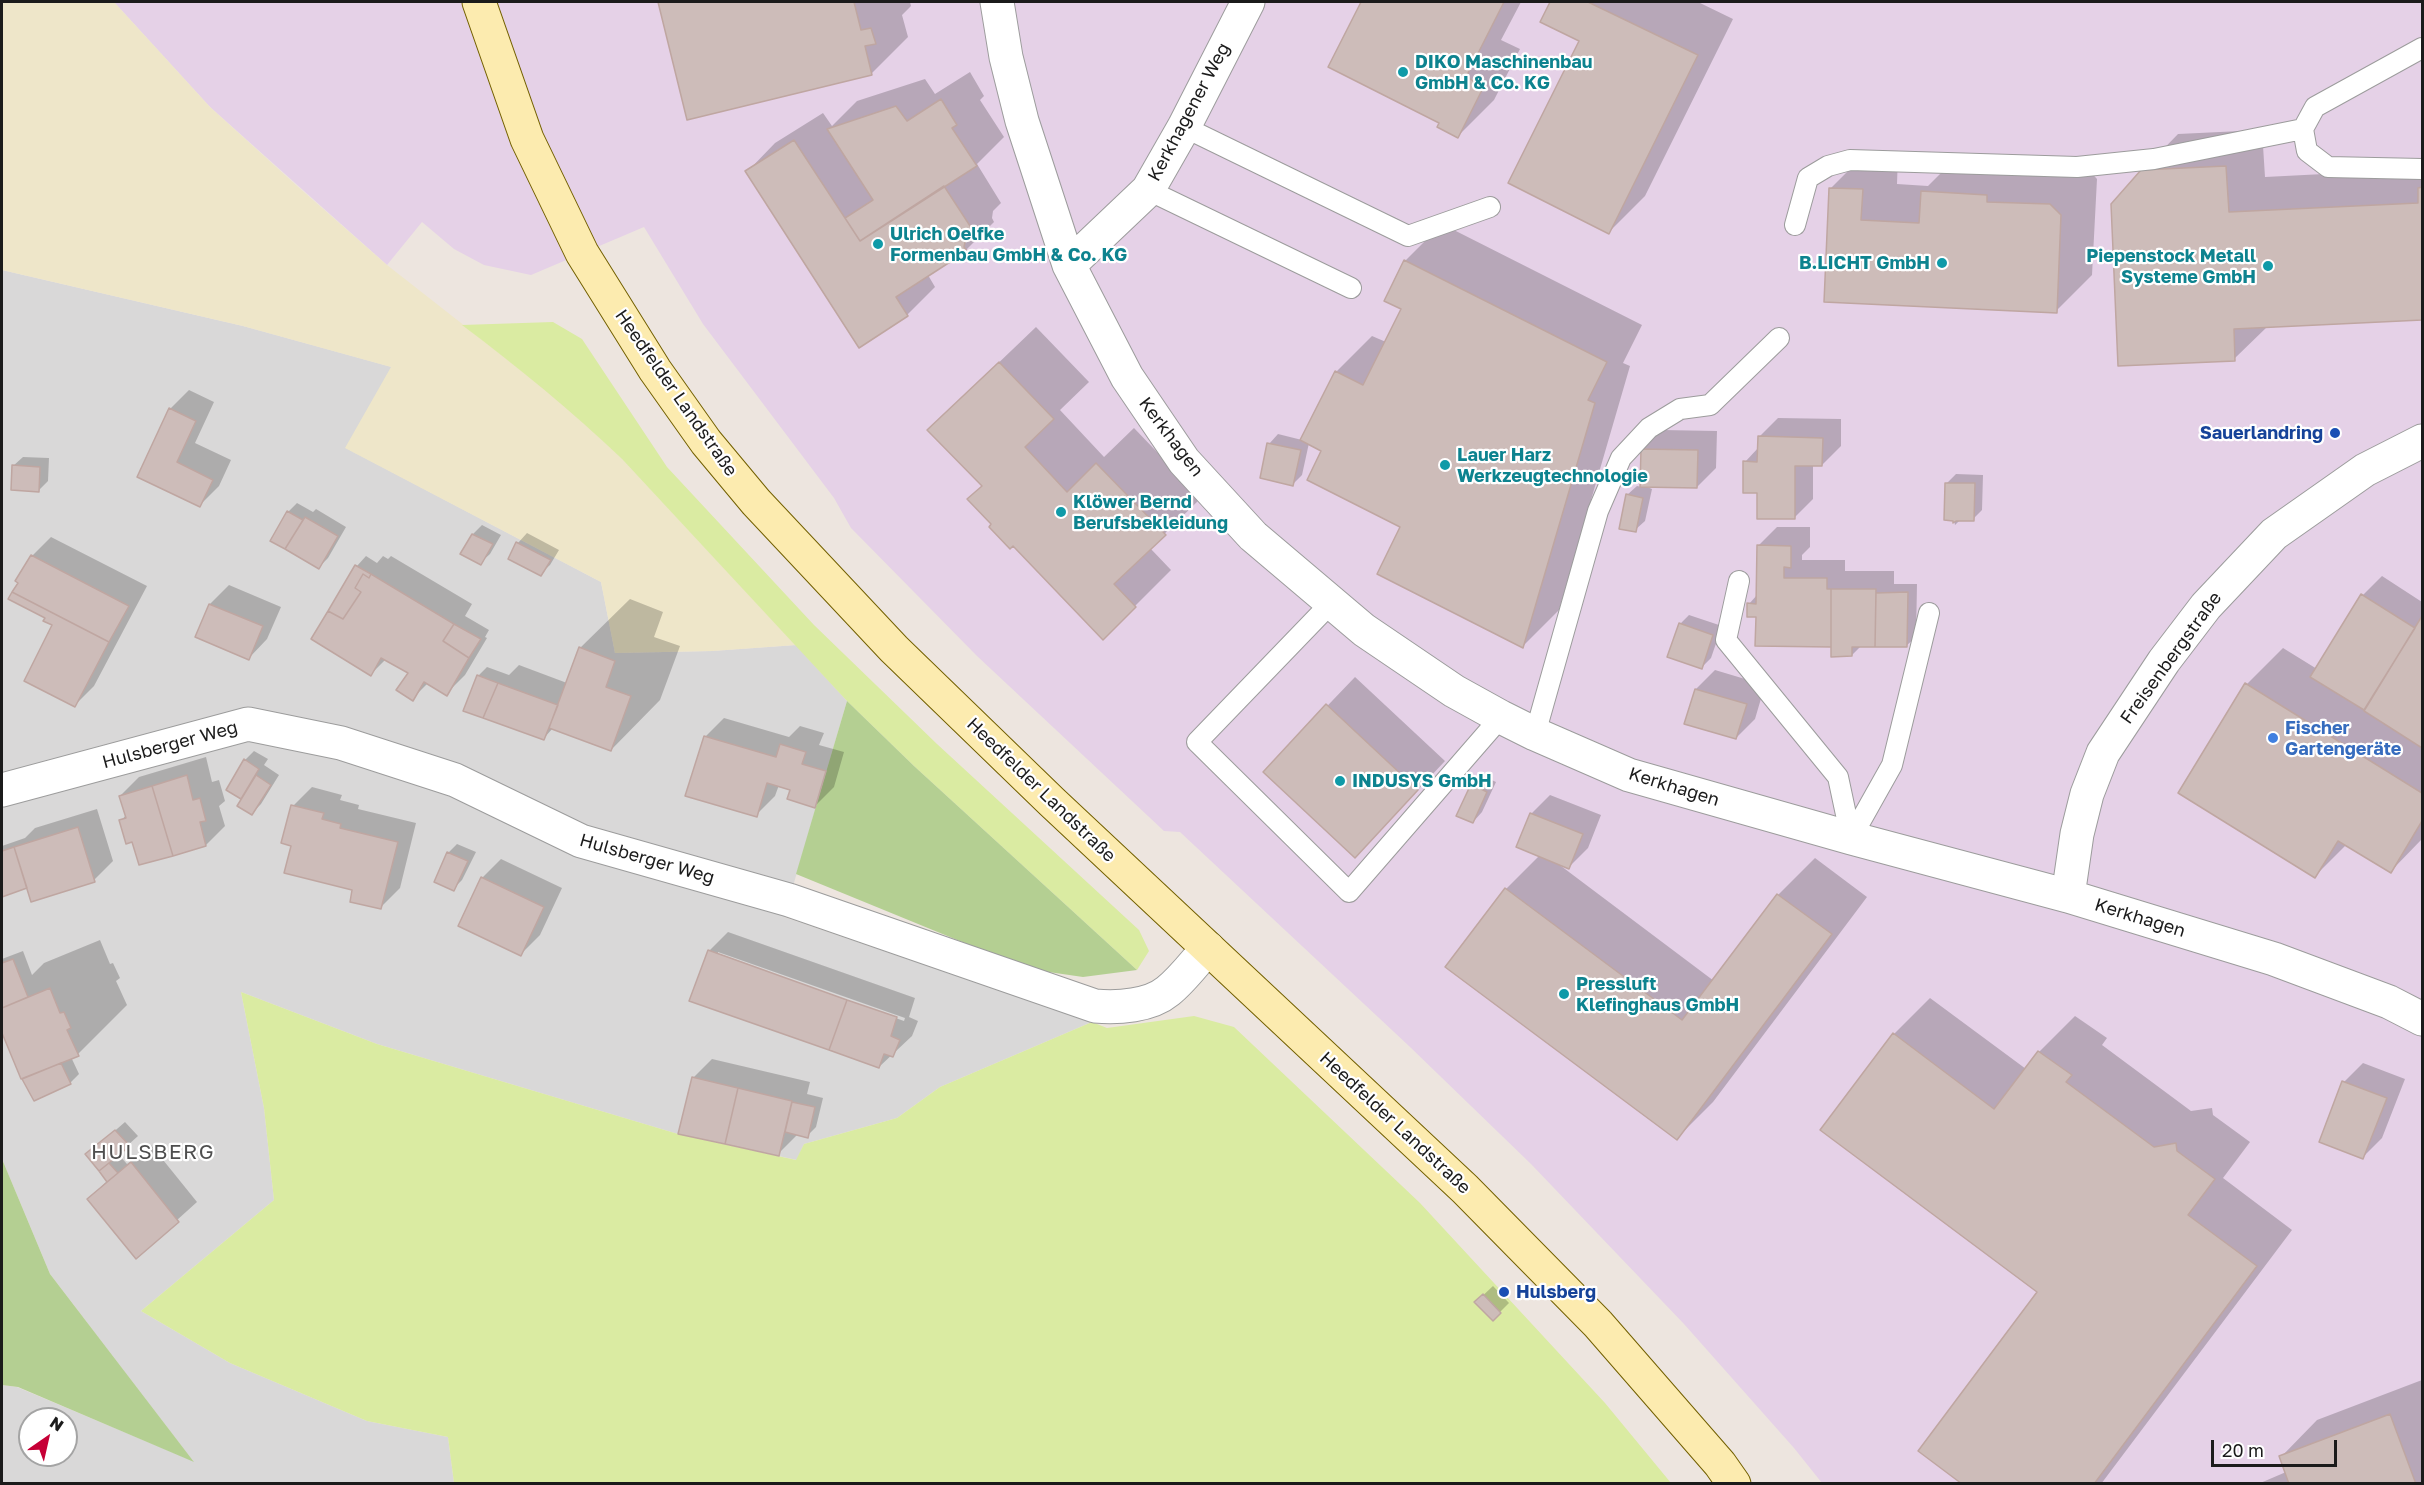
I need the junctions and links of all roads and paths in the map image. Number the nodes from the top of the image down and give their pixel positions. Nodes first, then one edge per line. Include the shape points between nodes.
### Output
1 (479, 2) edge
2 (997, 2) edge
3 (1248, 2) edge
4 (2422, 48) edge
5 (1184, 127) junction
6 (2303, 129) junction
7 (2422, 169) edge
8 (1148, 190) junction
9 (1490, 207) dead end
10 (1795, 225) dead end
11 (1069, 266) junction
12 (1351, 288) dead end
13 (1779, 338) dead end
14 (2422, 441) edge
15 (1739, 581) dead end
16 (1331, 603) junction
17 (1929, 613) dead end
18 (1501, 717) junction
19 (1534, 734) junction
20 (2, 790) edge
21 (1851, 838) junction
22 (2068, 896) junction
23 (1208, 948) junction
24 (2422, 1019) edge
25 (1734, 1484) edge

1 - 23 main road, Heedfelder Landstraße via 527,139 582,253 655,370 706,442 756,502 894,650
2 - 11 street, Kerkhagen via 1022,121
3 - 5 street, Kerkhagener Weg
4 - 6 lane via 2315,107
5 - 8 street, Kerkhagener Weg
5 - 9 lane via 1408,236
6 - 7 lane via 2307,151 2328,167
6 - 10 lane via 2154,159 2078,167 1850,160 1828,166 1808,178
8 - 11 street, Kerkhagener Weg
8 - 12 lane
11 - 16 street, Kerkhagen via 1127,377 1184,461 1253,536
13 - 19 lane via 1710,405 1680,409 1649,428 1621,458 1598,511
14 - 22 street, Freisenbergstraße via 2365,470 2274,534 2206,606 2103,753 2077,834
15 - 21 lane via 1726,640 1838,777
16 - 18 street, Kerkhagen via 1427,673
16 - 18 lane via 1197,742 1349,892
17 - 21 lane via 1892,765
18 - 19 street, Kerkhagen
19 - 21 street, Kerkhagen via 1629,775
20 - 23 street, Hulsberger Weg via 248,724 341,743 455,780 581,841 789,900 1095,1006 1135,1005 1167,992
21 - 22 street, Kerkhagen
22 - 24 street, Kerkhagen via 2274,959 2389,1002
23 - 25 main road, Heedfelder Landstraße via 1465,1189 1598,1324

